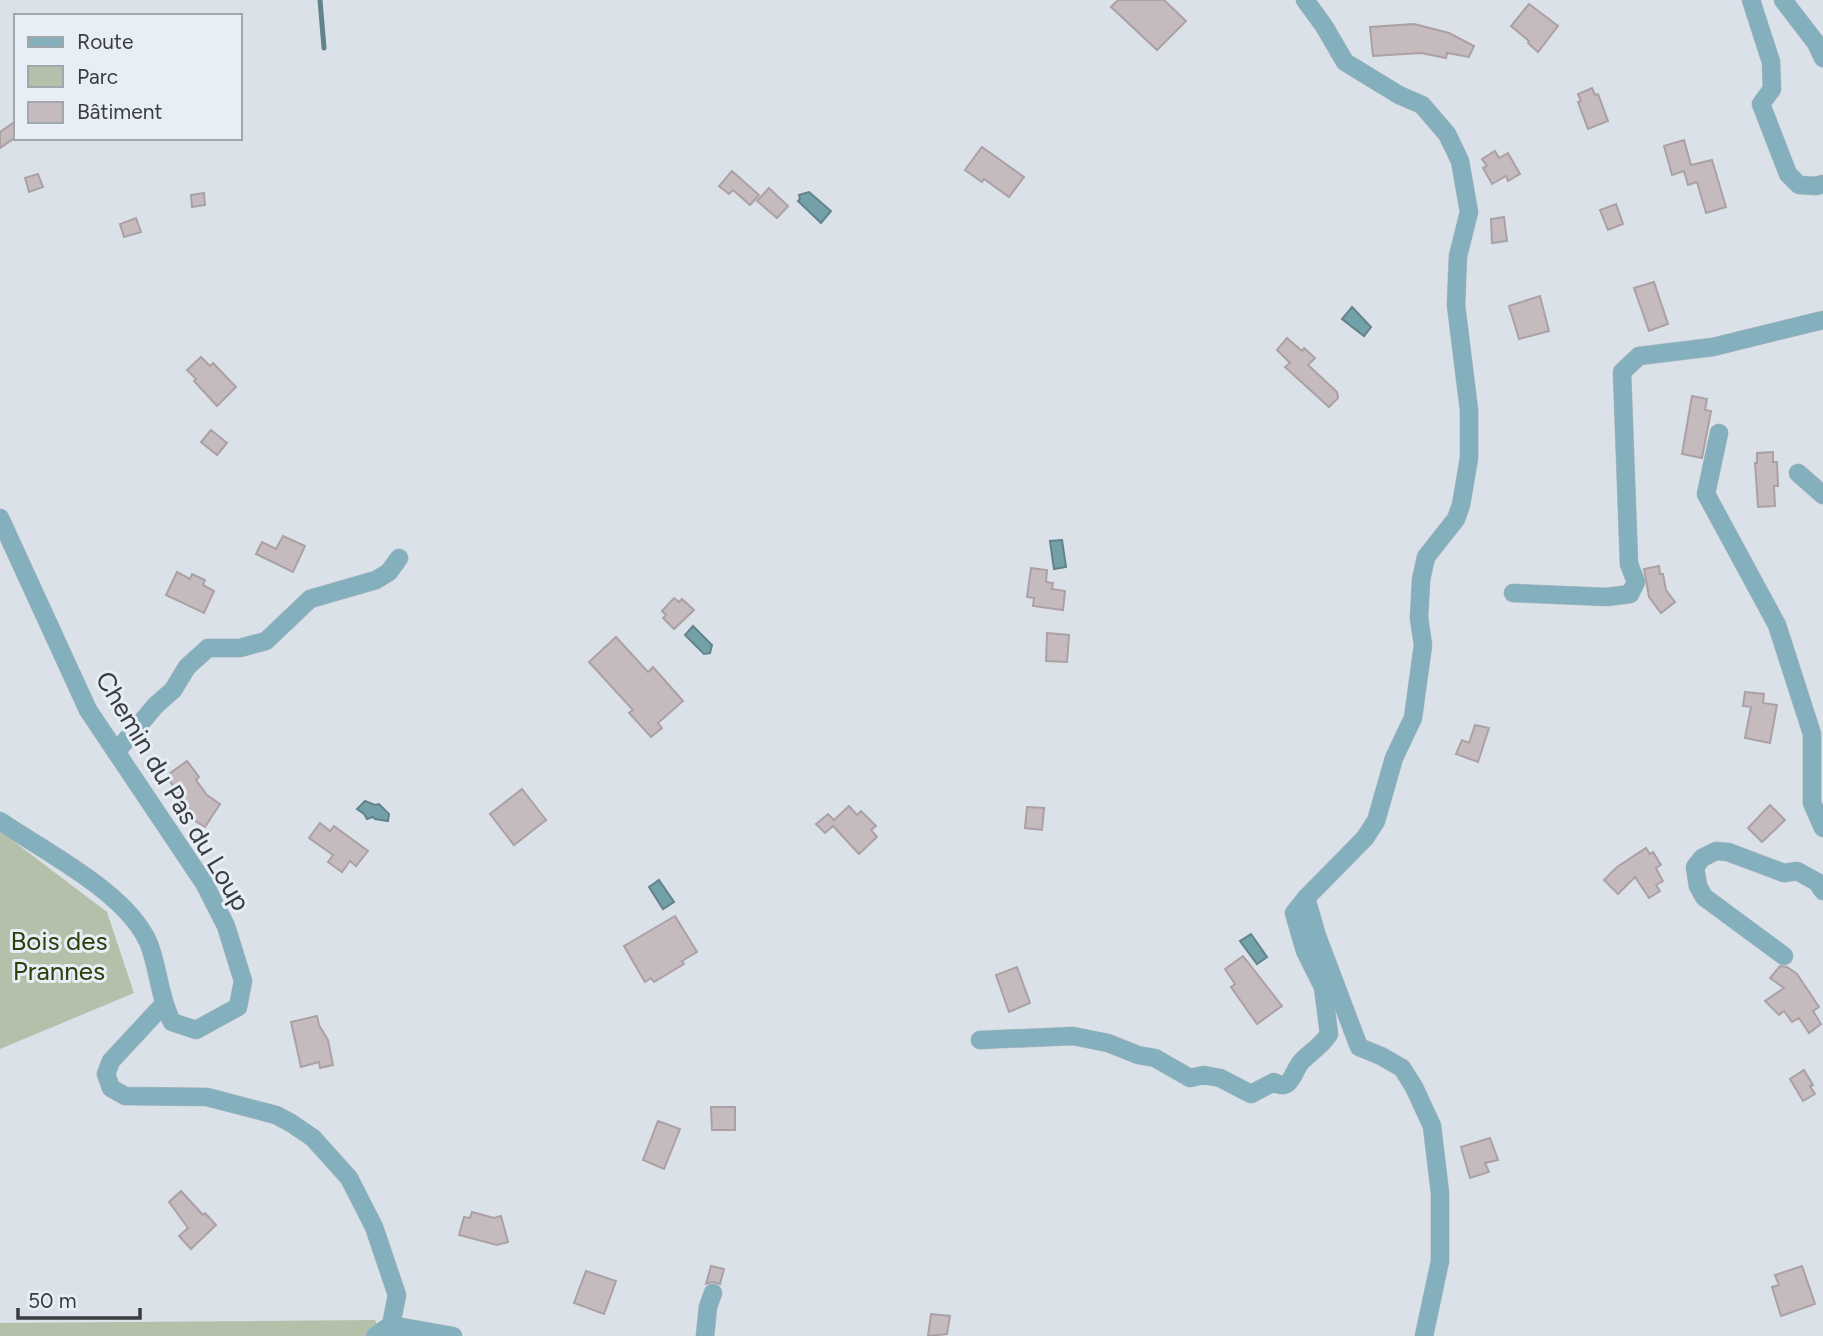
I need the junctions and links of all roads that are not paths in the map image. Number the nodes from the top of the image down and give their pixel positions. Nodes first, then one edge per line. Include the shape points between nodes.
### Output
1 (1305, 0) edge
2 (1751, 0) edge
3 (1783, 0) edge
4 (1823, 58) edge
5 (1823, 184) edge
6 (1823, 320) edge
7 (1719, 433) dead end
8 (1798, 473) dead end
9 (1823, 495) edge
10 (0, 518) edge
11 (399, 558) dead end
12 (1513, 593) dead end
13 (116, 752) junction
14 (0, 821) edge
15 (1823, 828) edge
16 (1823, 891) edge
17 (1306, 898) junction
18 (1784, 956) dead end
19 (163, 1005) junction
20 (980, 1040) dead end
21 (713, 1293) dead end
22 (398, 1331) edge
23 (375, 1336) edge
24 (453, 1336) edge
25 (705, 1336) edge
26 (1424, 1336) edge

1 - 17 street via 1345,62 1422,105 1447,134 1460,161 1469,212 1458,256 1456,305 1469,410 1466,479 1456,519 1426,557 1419,618 1423,645 1413,718 1394,758 1376,821
2 - 5 street via 1771,62 1772,89 1761,104 1788,174 1799,185
3 - 4 street
6 - 12 street via 1713,347 1639,356 1622,372 1629,564 1636,582 1630,594
7 - 15 street via 1706,494 1777,625 1812,734 1812,803
8 - 9 street
10 - 13 street, Chemin du Pas du Loup via 88,710
11 - 13 street via 376,580 310,598 266,641 240,648 208,648
13 - 19 street, Chemin du Pas du Loup via 204,883 226,926 243,981 238,1007 196,1030 172,1022
14 - 19 street via 81,874 133,916 149,943
16 - 18 street via 1797,871 1784,873 1728,852 1716,851 1695,867 1704,897
17 - 20 street via 1294,913 1305,951 1323,987 1329,1034 1286,1084 1274,1082 1251,1094 1220,1077 1190,1078 1155,1058 1073,1036
17 - 26 street via 1359,1047 1402,1068 1432,1126 1440,1193 1440,1261
19 - 22 street via 111,1061 106,1074 111,1088 125,1096 207,1097 276,1115 313,1138 349,1178 374,1227 397,1294
21 - 25 street
22 - 23 street
22 - 24 street

